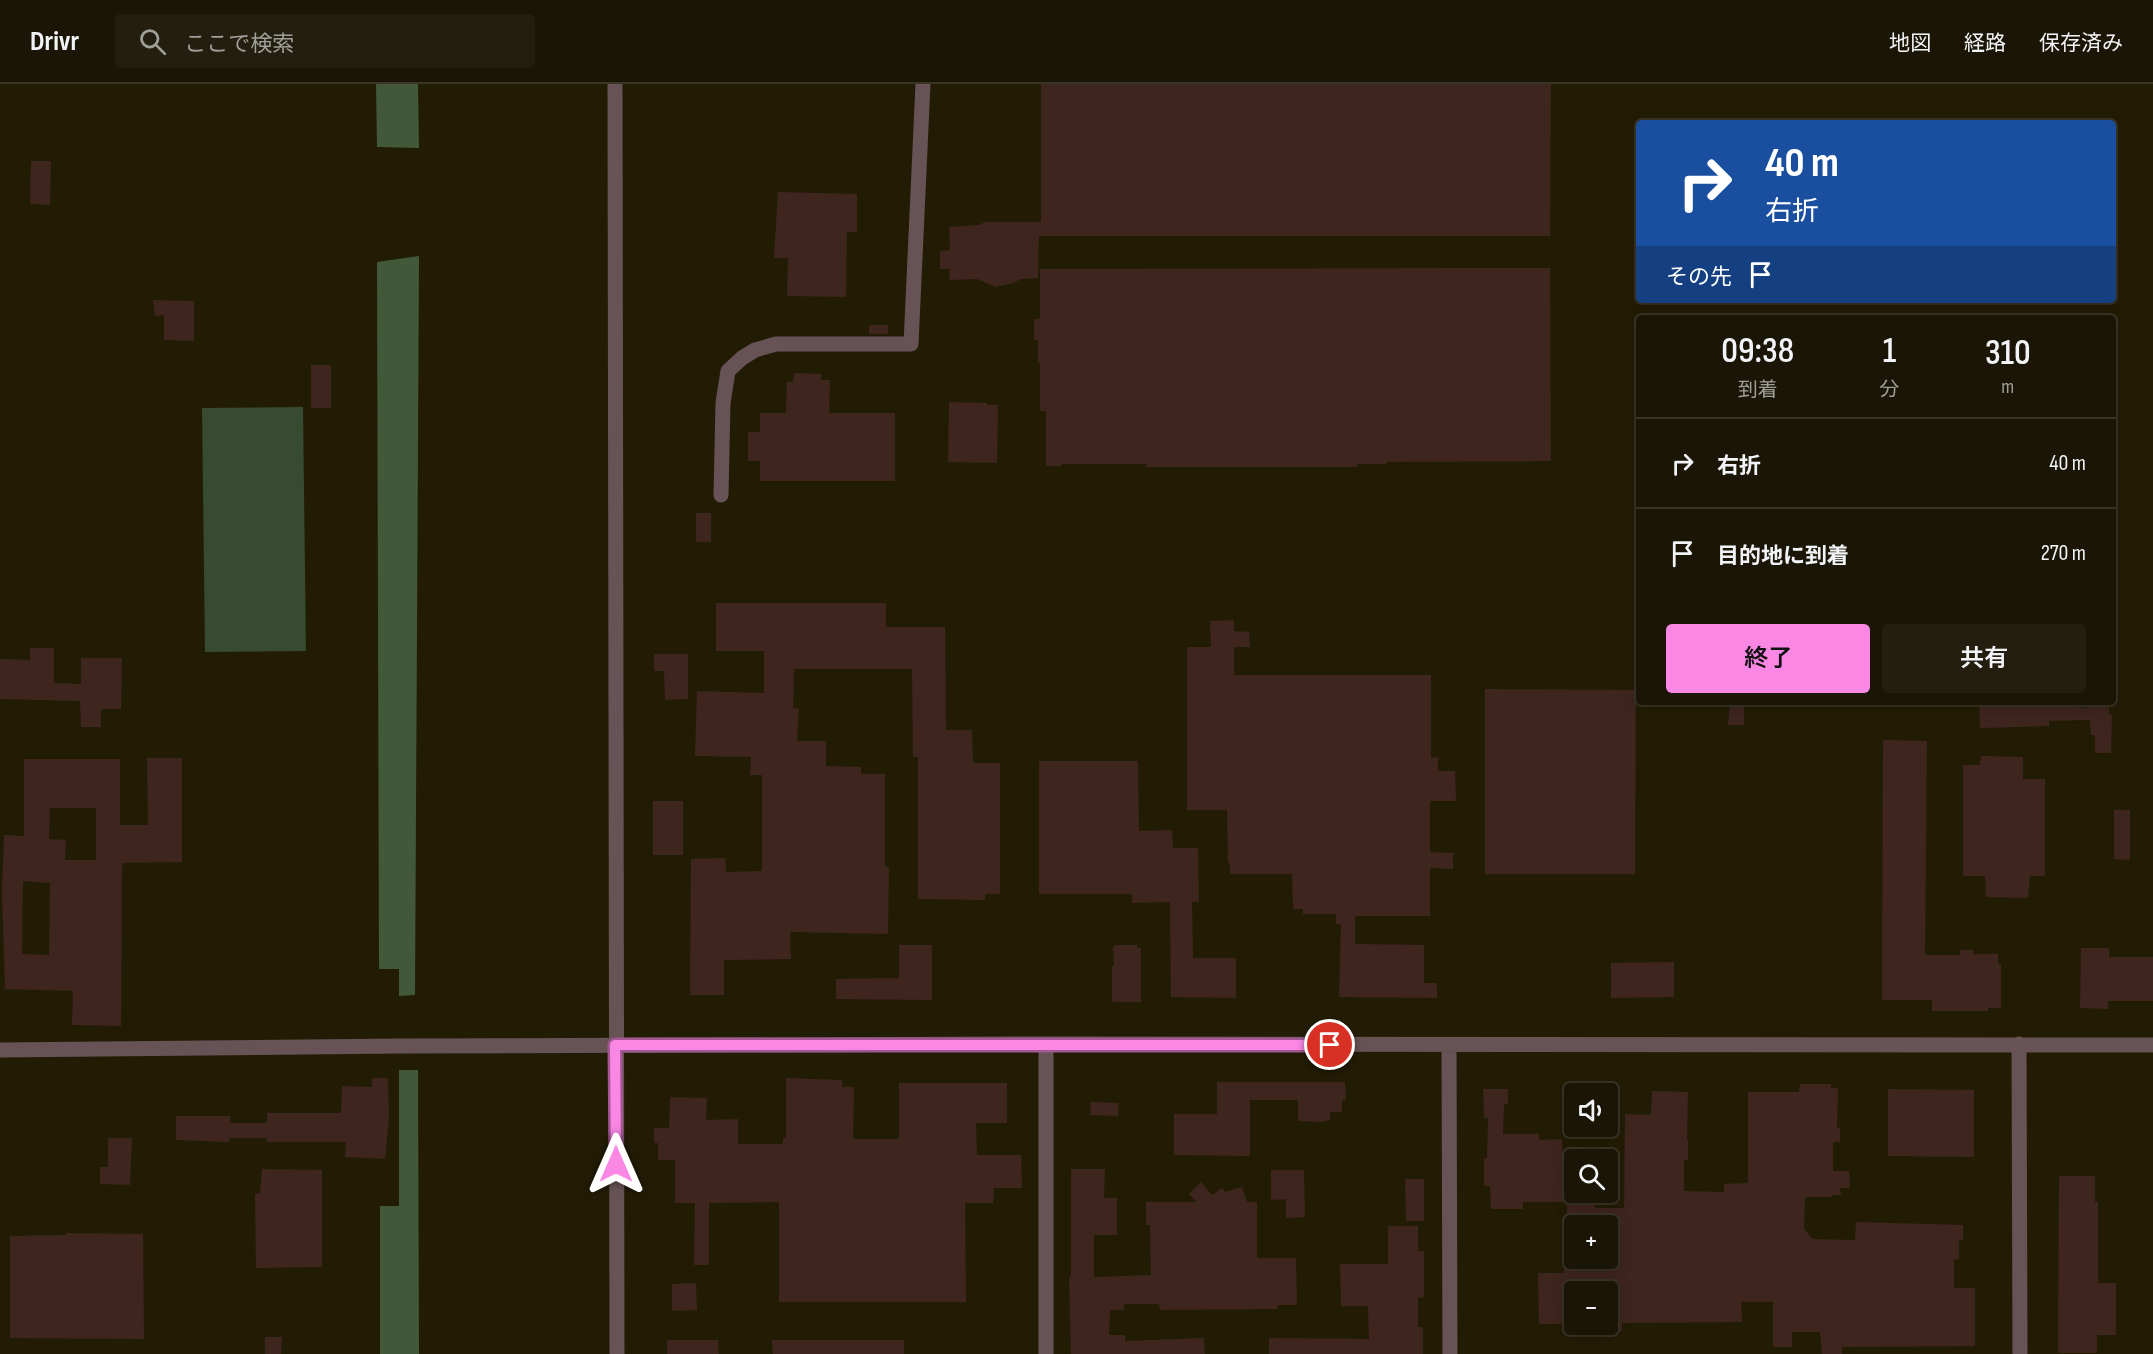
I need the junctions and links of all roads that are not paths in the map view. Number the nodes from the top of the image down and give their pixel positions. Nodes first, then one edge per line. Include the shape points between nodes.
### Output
1 (615, 84) edge
2 (923, 84) edge
3 (721, 495) dead end
4 (1046, 1044) junction
5 (2019, 1044) junction
6 (615, 1045) junction
7 (1449, 1045) junction
8 (2153, 1045) edge
9 (0, 1050) edge
10 (617, 1354) edge
11 (1046, 1354) edge
12 (1450, 1354) edge
13 (2020, 1354) edge

1 - 6 street
2 - 3 street via 911,344 776,344 742,358 729,372 723,403
4 - 6 street
4 - 7 street
4 - 11 street
5 - 7 street
5 - 8 street
5 - 13 street
6 - 9 street
6 - 10 street
7 - 12 street

